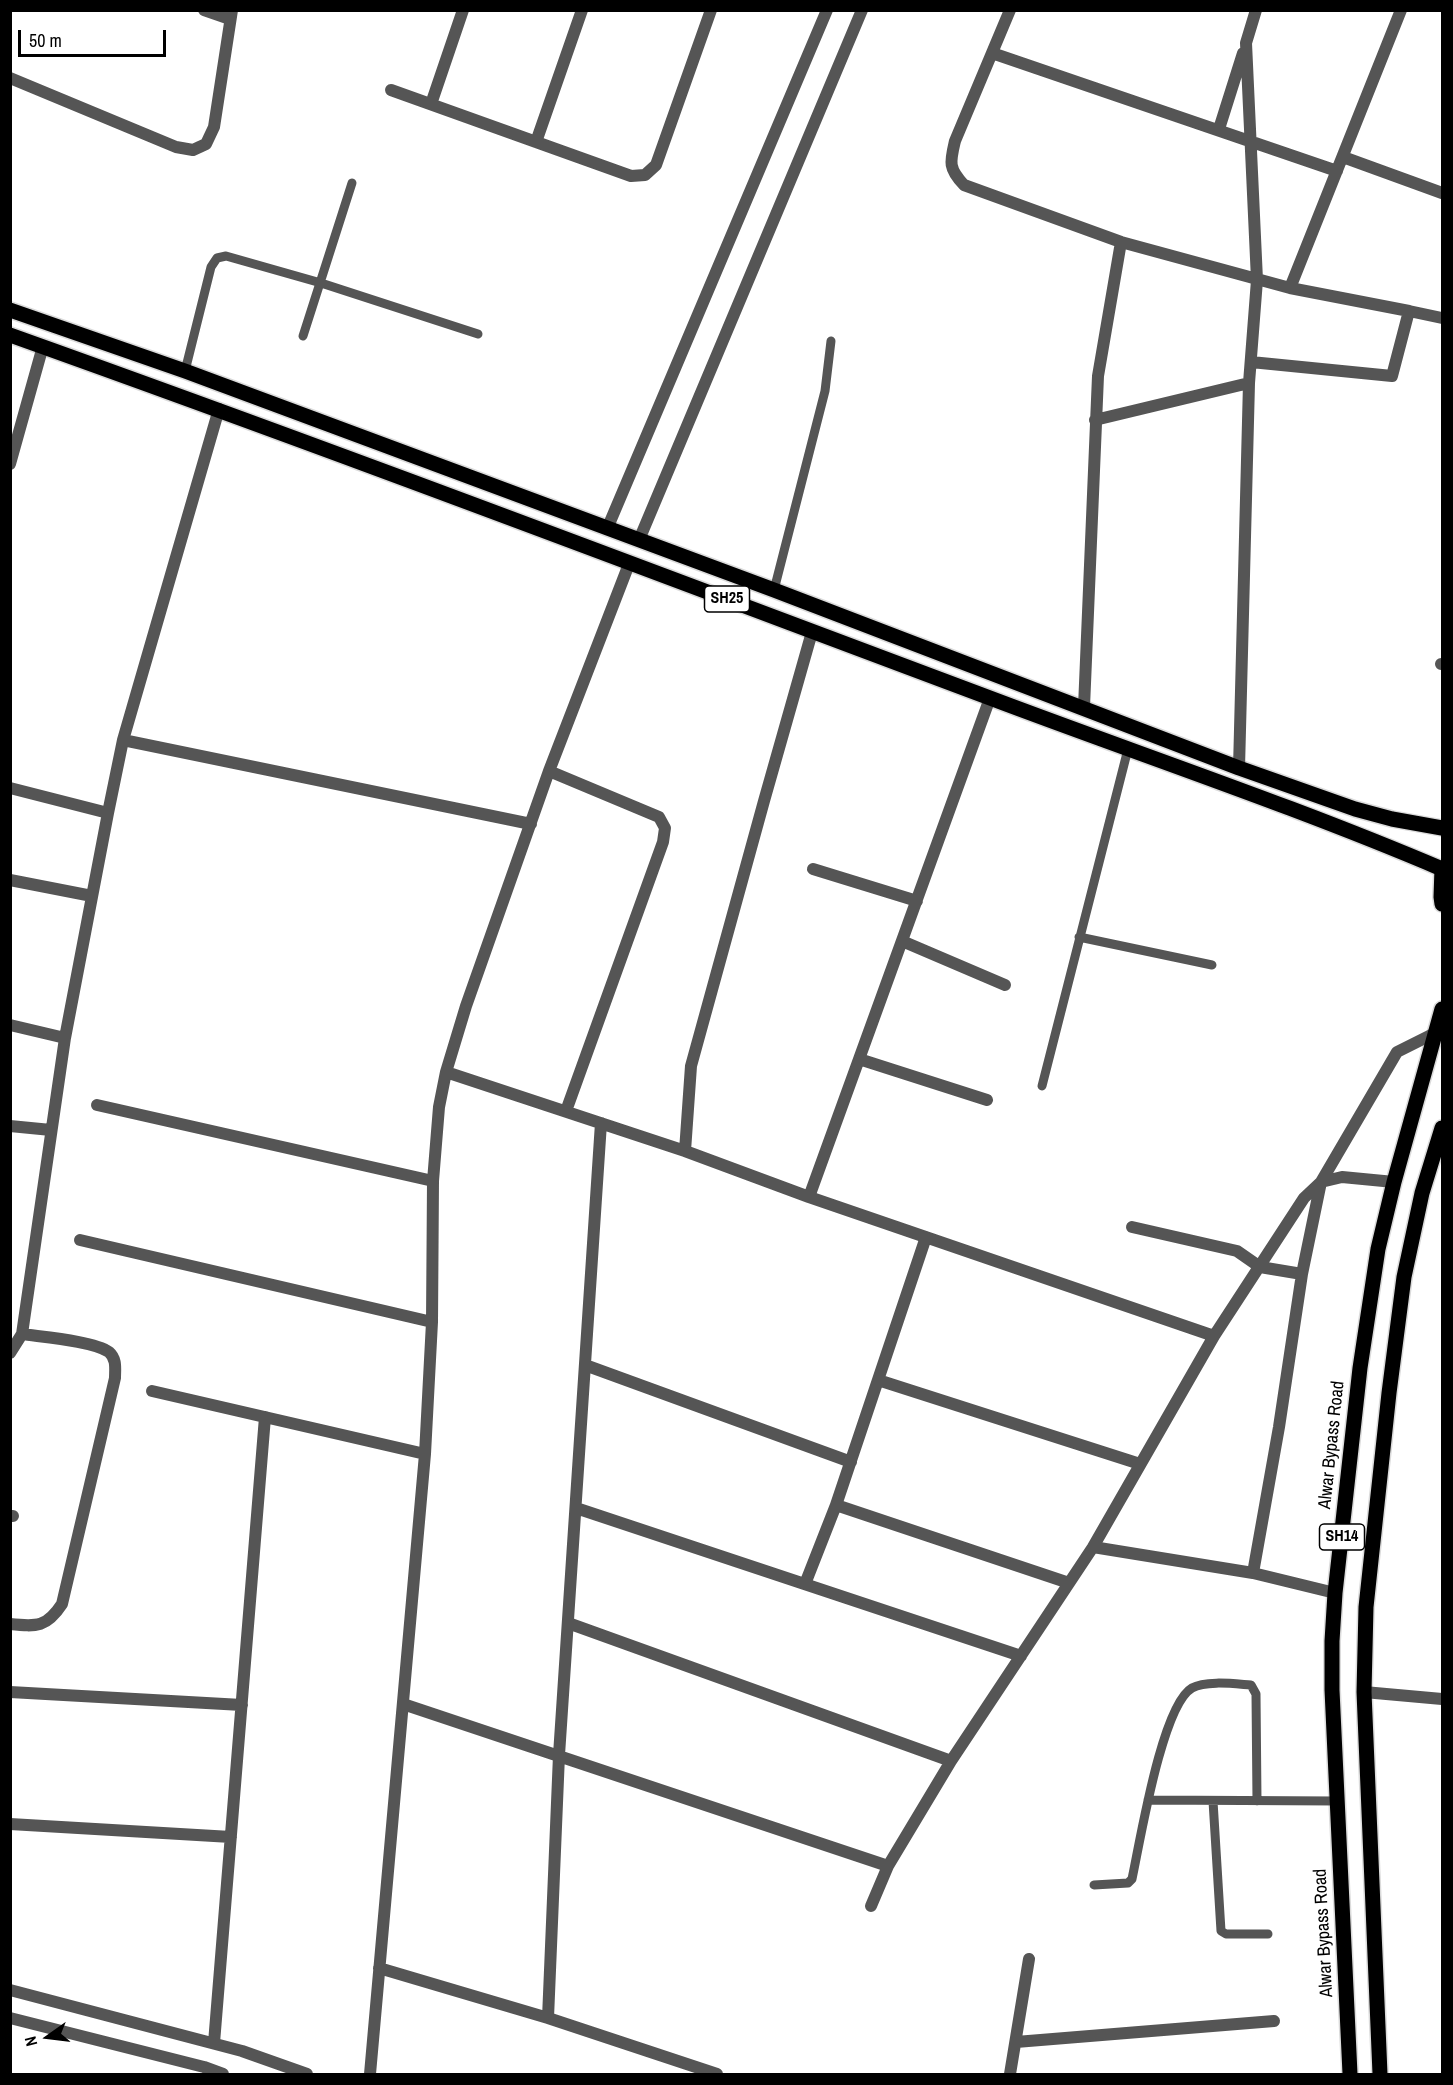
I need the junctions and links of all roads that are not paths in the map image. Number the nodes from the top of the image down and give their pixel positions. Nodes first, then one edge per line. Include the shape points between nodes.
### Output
1 (204, 10) edge
2 (463, 10) edge
3 (582, 10) edge
4 (711, 10) edge
5 (827, 10) edge
6 (862, 10) edge
7 (1010, 10) edge
8 (1256, 10) edge
9 (1401, 10) edge
10 (231, 15) edge
11 (1246, 43) junction
12 (992, 52) junction
13 (10, 78) edge
14 (391, 90) dead end
15 (431, 104) junction
16 (1219, 129) junction
17 (1251, 140) junction
18 (536, 142) junction
19 (1343, 157) junction
20 (1337, 171) junction
21 (352, 183) dead end
22 (1443, 193) edge
23 (1121, 242) junction
24 (1257, 280) junction
25 (321, 283) junction
26 (1290, 288) junction
27 (10, 310) edge
28 (1409, 311) junction
29 (1443, 318) edge
30 (478, 334) dead end
31 (10, 335) edge
32 (303, 336) dead end
33 (831, 341) dead end
34 (43, 346) junction
35 (1251, 362) junction
36 (185, 371) junction
37 (1250, 383) junction
38 (219, 409) junction
39 (1095, 420) junction
40 (10, 464) edge
41 (607, 528) junction
42 (639, 540) junction
43 (629, 564) junction
44 (774, 590) junction
45 (812, 632) junction
46 (990, 698) junction
47 (1084, 707) junction
48 (123, 740) junction
49 (1128, 749) junction
50 (1239, 768) junction
51 (549, 771) junction
52 (10, 788) edge
53 (108, 813) junction
54 (531, 824) junction
55 (1443, 828) edge
56 (813, 869) dead end
57 (1442, 869) edge
58 (10, 880) edge
59 (92, 896) junction
60 (917, 901) junction
61 (1443, 904) edge
62 (1079, 937) junction
63 (902, 941) junction
64 (1212, 965) dead end
65 (1005, 985) dead end
66 (1443, 1009) edge
67 (10, 1025) edge
68 (1435, 1033) junction
69 (65, 1038) junction
70 (860, 1059) junction
71 (446, 1072) junction
72 (1042, 1086) dead end
73 (987, 1100) dead end
74 (97, 1105) dead end
75 (566, 1111) junction
76 (601, 1123) junction
77 (10, 1126) edge
78 (1443, 1128) edge
79 (51, 1130) junction
80 (685, 1151) junction
81 (433, 1181) junction
82 (1321, 1182) junction
83 (1394, 1182) junction
84 (809, 1197) junction
85 (1132, 1227) dead end
86 (926, 1237) junction
87 (80, 1240) dead end
88 (1260, 1267) junction
89 (1302, 1274) junction
90 (432, 1322) junction
91 (22, 1334) junction
92 (1214, 1336) junction
93 (10, 1353) edge
94 (585, 1365) junction
95 (878, 1380) junction
96 (152, 1391) dead end
97 (265, 1417) junction
98 (425, 1454) junction
99 (851, 1462) junction
100 (1140, 1464) junction
101 (836, 1505) junction
102 (576, 1508) junction
103 (1093, 1547) junction
104 (1252, 1573) junction
105 (1069, 1583) junction
106 (805, 1584) junction
107 (1335, 1593) junction
108 (568, 1623) junction
109 (10, 1624) edge
110 (1021, 1656) junction
111 (10, 1692) edge
112 (1364, 1692) junction
113 (1443, 1699) edge
114 (403, 1704) junction
115 (242, 1705) junction
116 (559, 1755) junction
117 (951, 1761) junction
118 (1148, 1800) junction
119 (1214, 1801) junction
120 (1257, 1801) junction
121 (1337, 1801) junction
122 (10, 1824) edge
123 (231, 1837) junction
124 (888, 1866) junction
125 (1094, 1885) dead end
126 (871, 1906) dead end
127 (1268, 1934) dead end
128 (1029, 1959) dead end
129 (379, 1968) junction
130 (10, 1990) edge
131 (10, 2018) edge
132 (548, 2018) junction
133 (1274, 2021) dead end
134 (1016, 2042) junction
135 (214, 2043) junction
136 (223, 2074) edge
137 (307, 2074) edge
138 (370, 2074) edge
139 (717, 2074) edge
140 (1010, 2074) edge
141 (1350, 2074) edge
142 (1380, 2074) edge

1 - 10 street
2 - 15 street
3 - 18 street
4 - 18 street via 656,165 645,175 631,176
5 - 41 street
6 - 42 street
7 - 12 street
8 - 11 street
9 - 19 street
10 - 13 street via 214,127 206,144 193,150 176,147
11 - 16 street
11 - 17 street
12 - 16 street
12 - 23 street via 955,141 950,160 953,174 964,185
14 - 15 street
15 - 18 street
16 - 17 street
17 - 20 street
17 - 24 street
19 - 20 street
19 - 22 street
20 - 26 street
21 - 25 lane
23 - 24 street
23 - 39 street via 1098,376
24 - 26 street
24 - 35 street
25 - 30 lane
25 - 32 lane
25 - 36 lane via 226,256 217,258 211,267
26 - 28 street
27 - 36 main road, SH25
28 - 29 street
28 - 35 street via 1392,376
31 - 34 main road, SH25
33 - 44 lane via 825,391
34 - 38 main road, SH25
34 - 40 street
35 - 37 street
36 - 41 main road, SH25
37 - 39 street
37 - 50 street
38 - 43 main road, SH25
38 - 48 street
39 - 47 street
41 - 42 main road, SH25
42 - 44 main road, SH25
43 - 45 main road, SH25
43 - 51 street
44 - 47 main road, SH25
45 - 46 main road, SH25
45 - 80 street via 691,1066
46 - 49 main road, SH25
46 - 60 street
47 - 50 main road, SH25
48 - 53 street
48 - 54 street
49 - 57 main road, SH25 via 1361,834
49 - 62 lane
50 - 55 main road, SH25 via 1355,809
51 - 54 street
51 - 75 street via 659,817 665,828
52 - 53 street
53 - 59 street
54 - 71 street
56 - 60 street
57 - 61 main road, SH25
58 - 59 street
59 - 69 street
60 - 63 street
62 - 64 lane
62 - 72 lane
63 - 65 street
63 - 70 street
66 - 68 main road, Alwar Bypass Road / SH14
67 - 69 street
68 - 82 street via 1397,1052
68 - 83 main road, Alwar Bypass Road / SH14
69 - 79 street
70 - 73 street
70 - 84 street
71 - 75 street
71 - 81 street
74 - 81 street
75 - 76 street
76 - 80 street
76 - 94 street
77 - 79 street
78 - 112 main road, SH14 via 1422,1193 1404,1277 1366,1607
79 - 91 street
80 - 84 street
81 - 90 street
82 - 83 street via 1342,1176
82 - 88 street via 1304,1198
82 - 89 street
83 - 107 main road, Alwar Bypass Road / SH14 via 1378,1249 1360,1368
84 - 86 street
85 - 88 street via 1237,1251
86 - 92 street
86 - 95 street
87 - 90 street
88 - 89 street
88 - 92 street
89 - 104 street
90 - 98 street
91 - 93 street
91 - 109 street via 93,1346 109,1353 116,1362 62,1604 53,1617 40,1624
92 - 100 street
94 - 99 street
94 - 102 street
95 - 99 street
95 - 100 street
96 - 97 street
97 - 98 street
97 - 115 street
98 - 114 street
99 - 101 street
100 - 103 street
101 - 105 street
101 - 106 street
102 - 106 street
102 - 108 street
103 - 104 street
103 - 105 street
104 - 107 street
105 - 110 street
106 - 110 street
107 - 121 main road, Alwar Bypass Road / SH14 via 1332,1641
108 - 116 street
108 - 117 street
110 - 117 street
111 - 115 street
112 - 113 street
112 - 142 main road, SH14
114 - 116 street
114 - 129 street
115 - 123 street
116 - 124 street
116 - 132 street
117 - 124 street
118 - 119 lane
118 - 120 lane via 1177,1703 1185,1693 1195,1686 1251,1684 1255,1690
118 - 125 lane via 1132,1879 1128,1883
119 - 120 lane
119 - 127 lane via 1221,1930 1226,1934
120 - 121 lane
121 - 141 main road, Alwar Bypass Road / SH14
122 - 123 street
123 - 135 street
124 - 126 street
128 - 134 street
129 - 132 street
129 - 138 street
130 - 135 street
131 - 136 street
132 - 139 street
133 - 134 street
134 - 140 street
135 - 137 street

